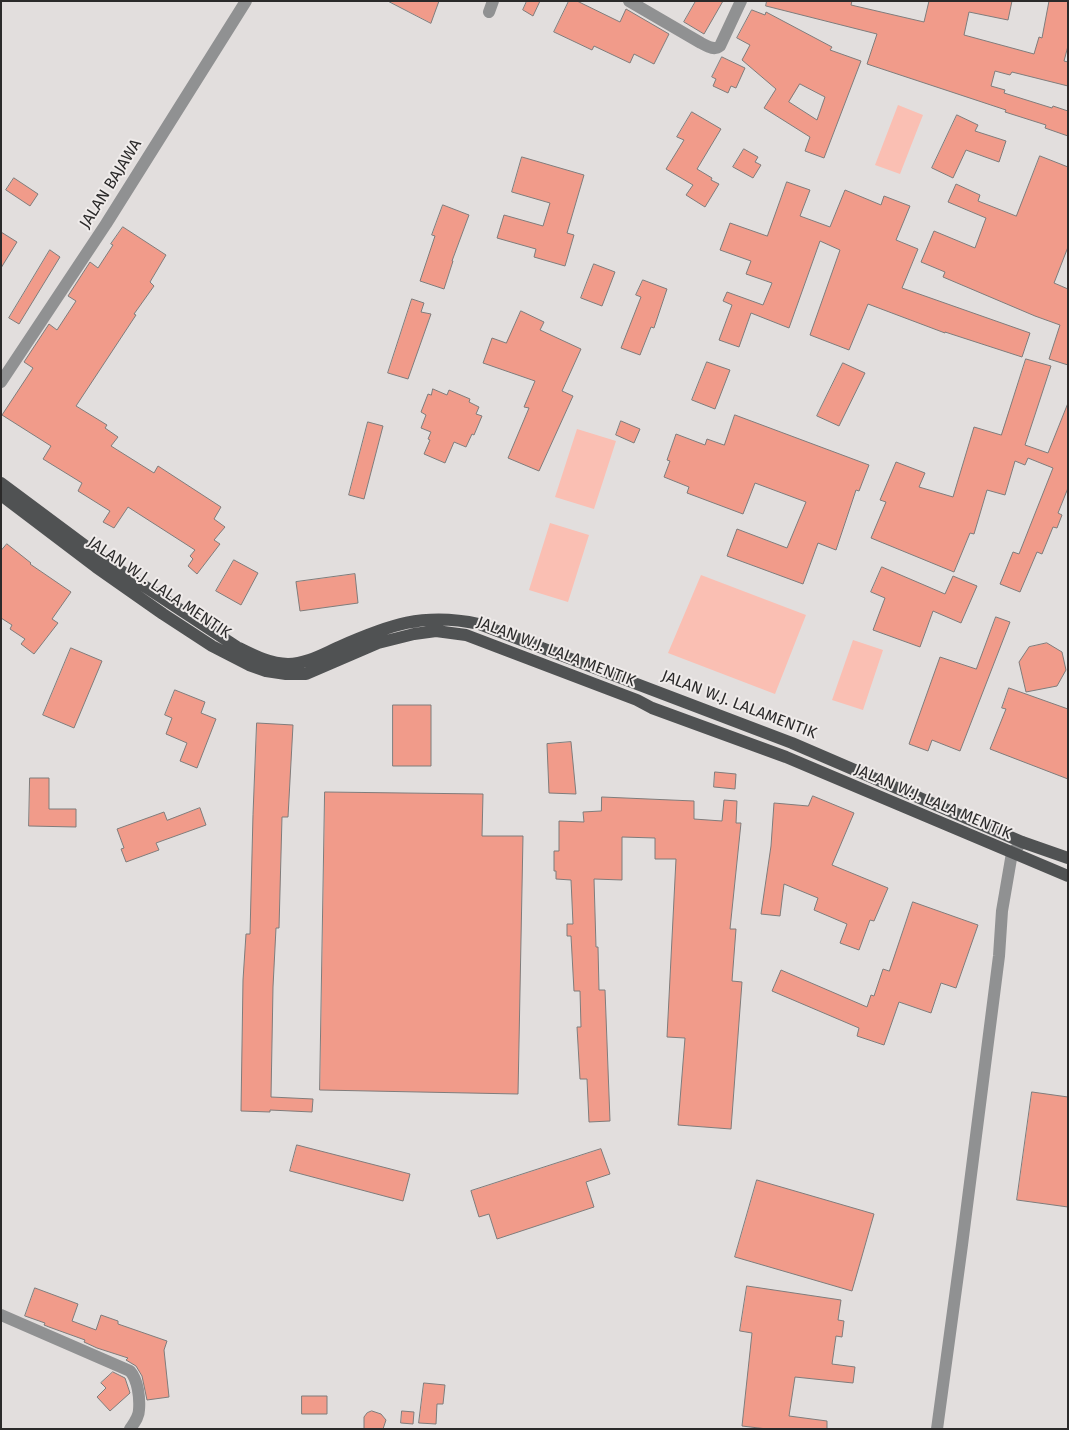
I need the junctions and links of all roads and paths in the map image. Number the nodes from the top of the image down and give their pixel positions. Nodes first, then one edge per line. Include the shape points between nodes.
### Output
1 (246, 1) edge
2 (629, 1) edge
3 (741, 1) edge
4 (1, 382) edge
5 (1, 483) edge
6 (1, 494) edge
7 (1022, 842) junction
8 (1012, 853) junction
9 (1068, 858) edge
10 (1068, 876) edge
11 (1, 1315) edge
12 (130, 1429) edge
13 (937, 1429) edge

1 - 4 street, JALAN BAJAWA via 106,224
2 - 3 street via 712,48 720,46
5 - 7 main road, JALAN W.J. LALAMENTIK via 103,559 237,648 270,662 288,664 305,661 373,632 414,621 479,624 792,742
6 - 8 main road, JALAN W.J. LALA MENTIK via 163,614 212,646 249,665 266,671 306,674 378,643 414,634 466,635 786,757
7 - 8 street
7 - 9 main road, JALAN W.J. LALAMENTIK
8 - 10 main road, JALAN W.J. LALA MENTIK
8 - 13 street
11 - 12 street via 130,1371 135,1376 139,1412

